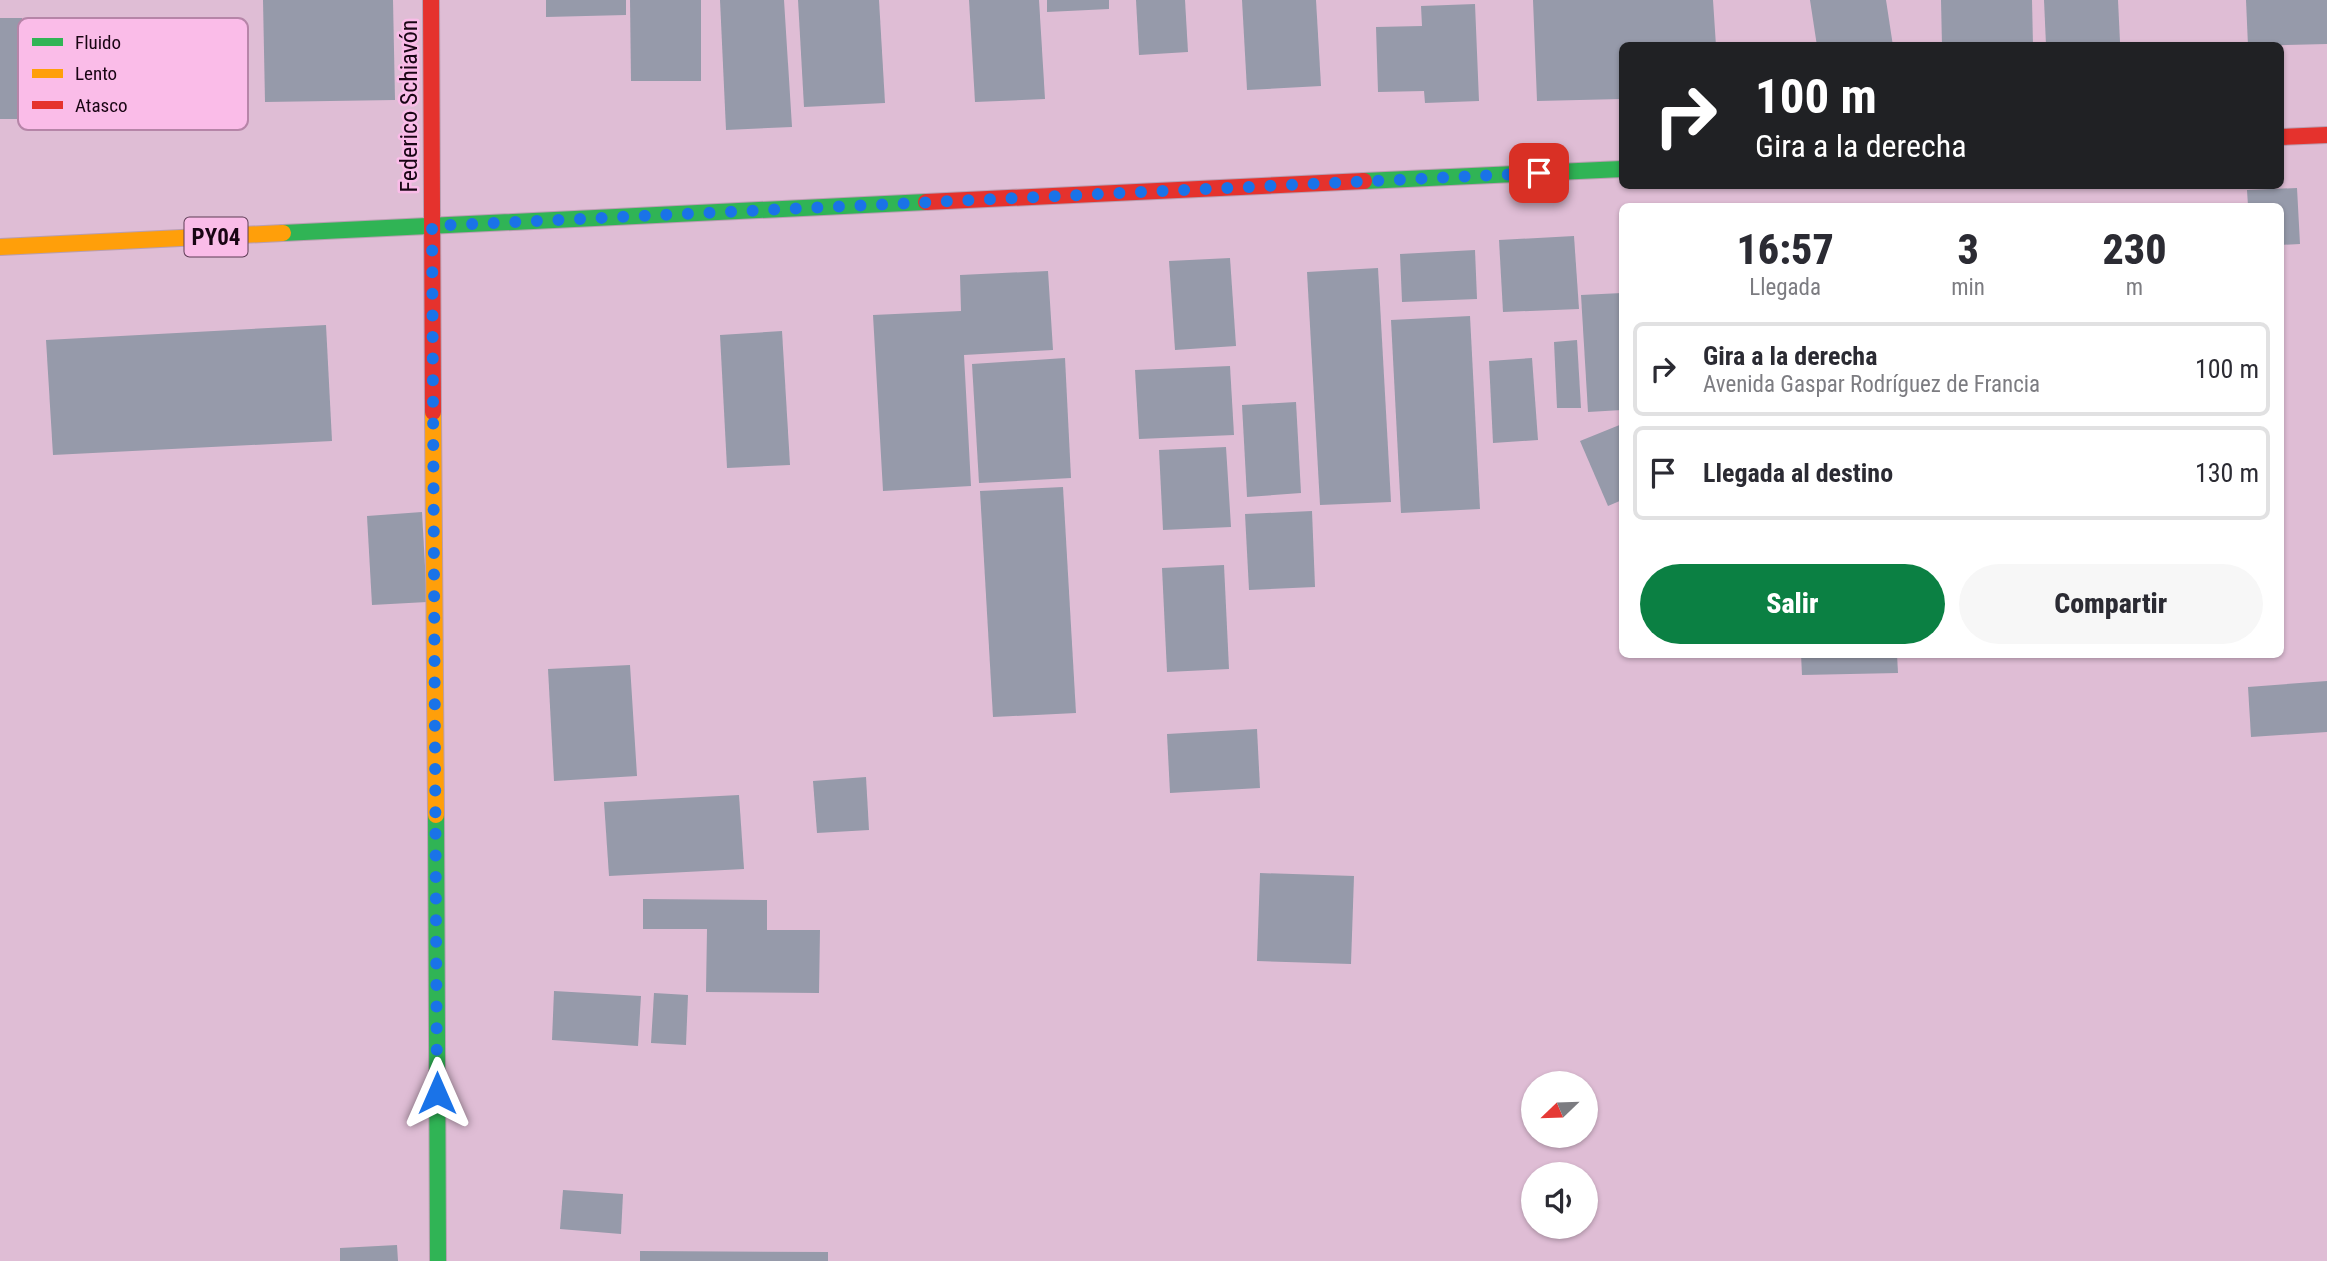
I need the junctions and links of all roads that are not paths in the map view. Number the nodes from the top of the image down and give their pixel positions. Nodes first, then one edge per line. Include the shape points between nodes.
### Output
1 (431, 0) edge
2 (2327, 135) edge
3 (2284, 137) edge
4 (1619, 169) edge
5 (432, 226) junction
6 (0, 247) edge
7 (438, 1261) edge

1 - 5 main road, Federico Schiavón
2 - 3 main road
4 - 5 main road, PY04
5 - 6 main road, PY04
5 - 7 main road, Federico Schiavón

